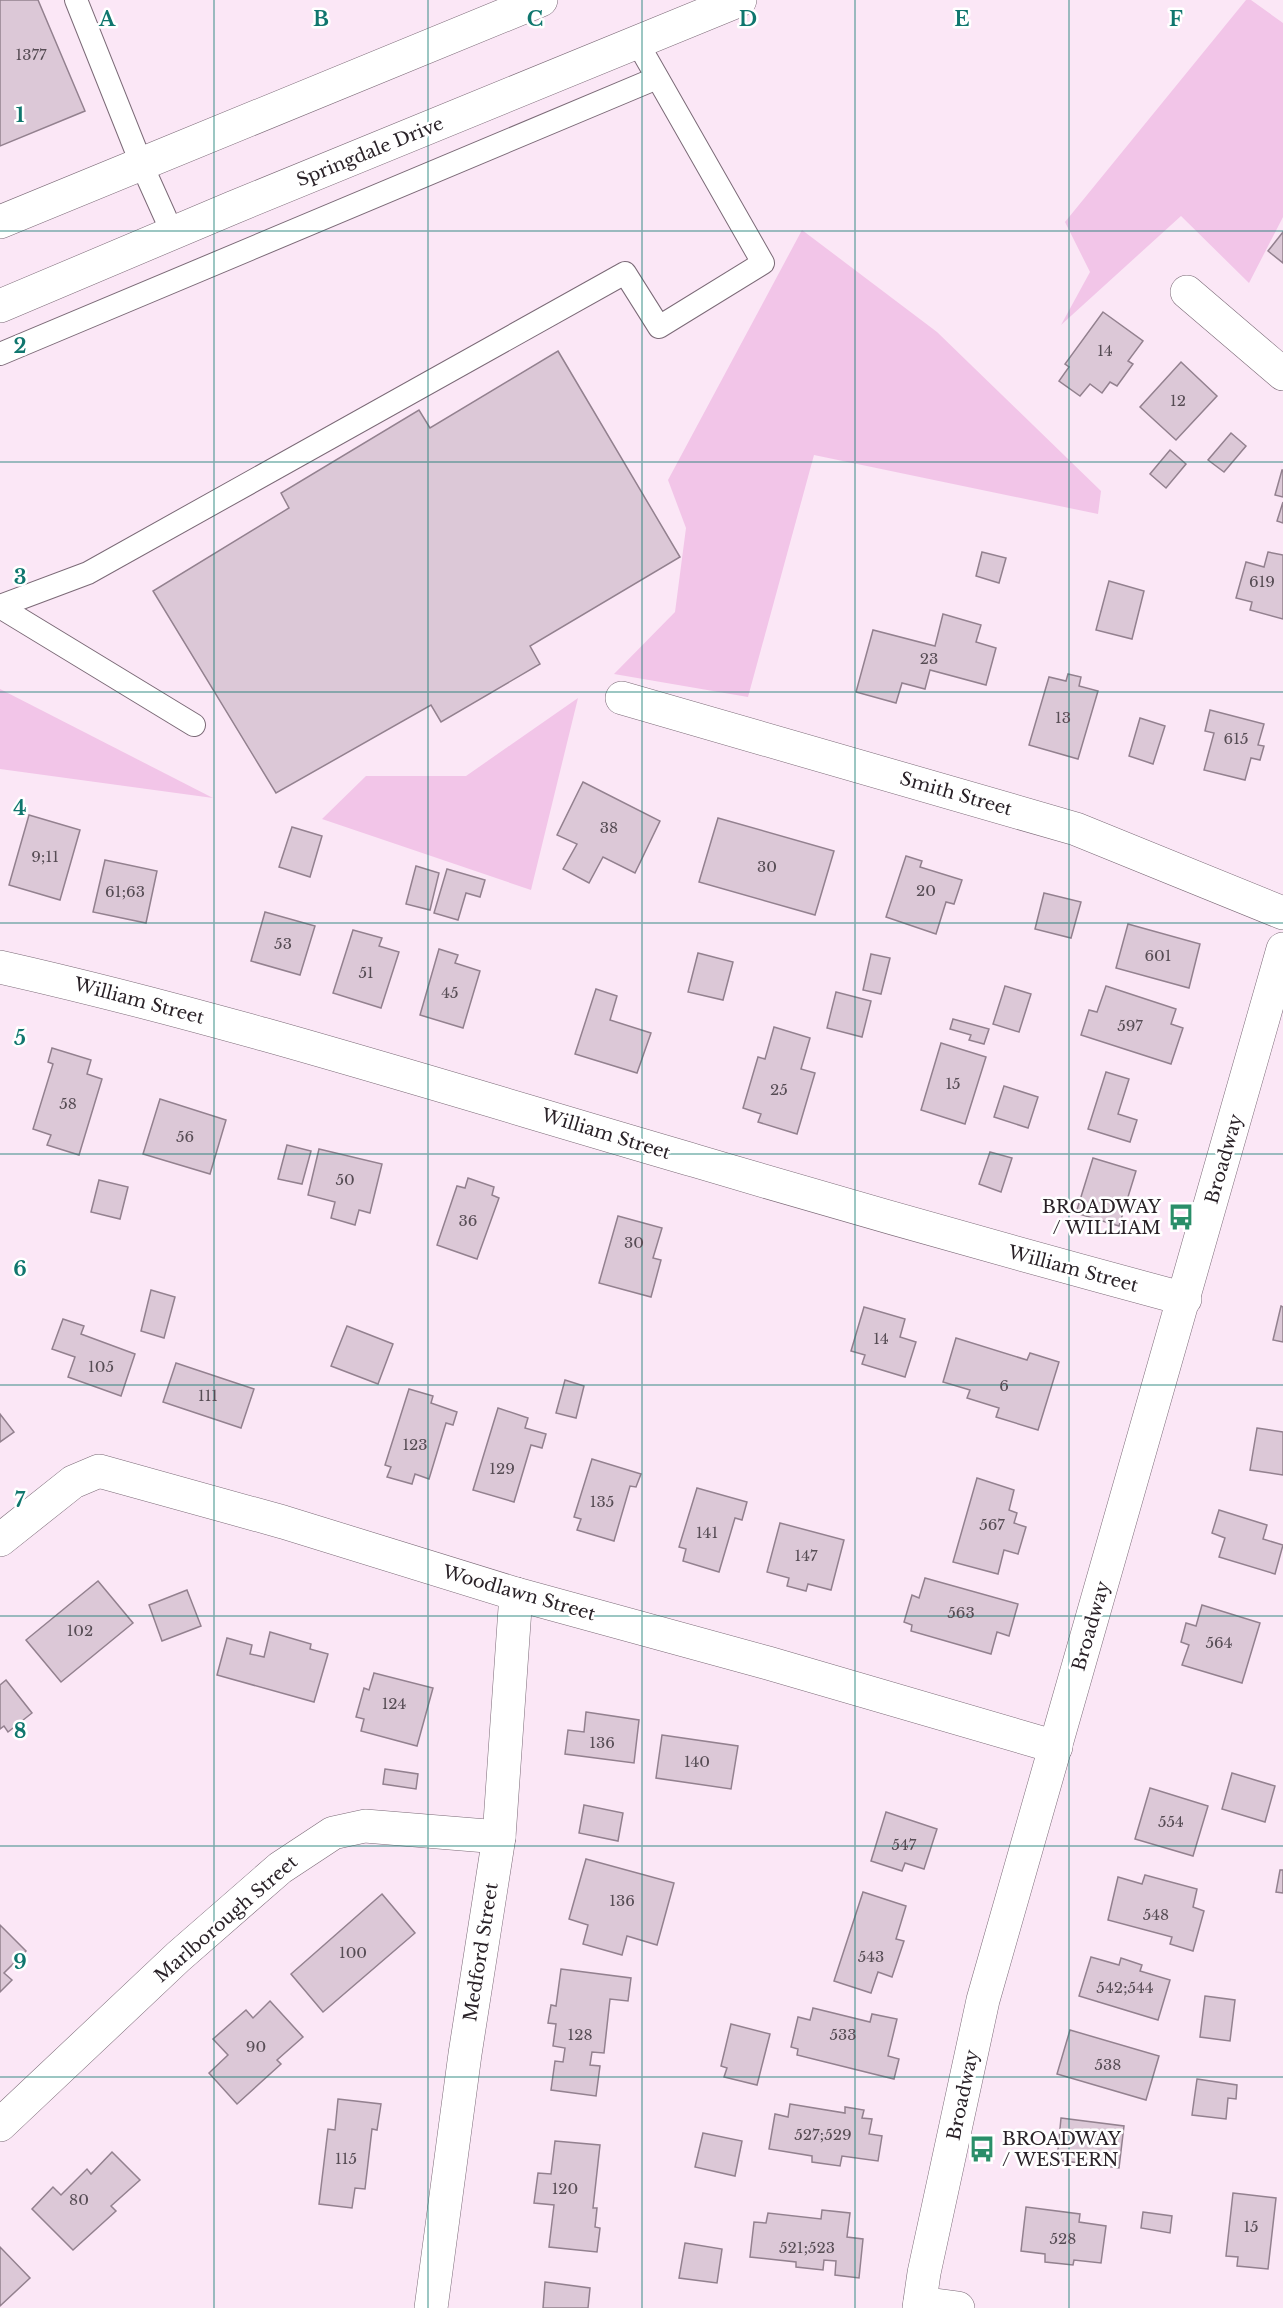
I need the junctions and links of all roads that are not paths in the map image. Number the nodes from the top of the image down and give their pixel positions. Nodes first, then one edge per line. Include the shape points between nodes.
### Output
1 (76, 0) edge
2 (541, 0) edge
3 (740, 0) edge
4 (637, 42) junction
5 (657, 78) junction
6 (141, 163) junction
7 (0, 222) edge
8 (172, 232) junction
9 (1187, 292) dead end
10 (0, 306) edge
11 (0, 354) edge
12 (1283, 374) edge
13 (0, 607) edge
14 (622, 698) dead end
15 (194, 725) dead end
16 (1283, 913) edge
17 (1283, 949) edge
18 (14, 970) edge
19 (1185, 1299) junction
20 (0, 1540) edge
21 (516, 1594) junction
22 (1056, 1747) junction
23 (499, 1837) junction
24 (0, 2125) edge
25 (920, 2306) edge
26 (432, 2308) edge
27 (958, 2308) edge

1 - 6 lane
2 - 6 street
3 - 4 street, Springdale Drive
4 - 5 lane
4 - 8 street, Springdale Drive
5 - 11 lane
5 - 13 lane via 763,263 659,327 625,273 88,573
6 - 7 street
6 - 8 lane
8 - 10 street, Springdale Drive
9 - 12 street
13 - 15 lane
14 - 16 street, Smith Street via 1076,829
17 - 19 street, Broadway
18 - 19 street, William Street via 354,1058 695,1161
19 - 22 street, Broadway
20 - 21 street, Woodlawn Street via 73,1482 99,1471 283,1522
21 - 22 street, Woodlawn Street
21 - 23 street, Medford Street
22 - 25 street, Broadway via 983,2000
23 - 24 street, Marlborough Street via 365,1826 333,1833 271,1876 178,1957
23 - 26 street, Medford Street via 465,2054
25 - 27 street

